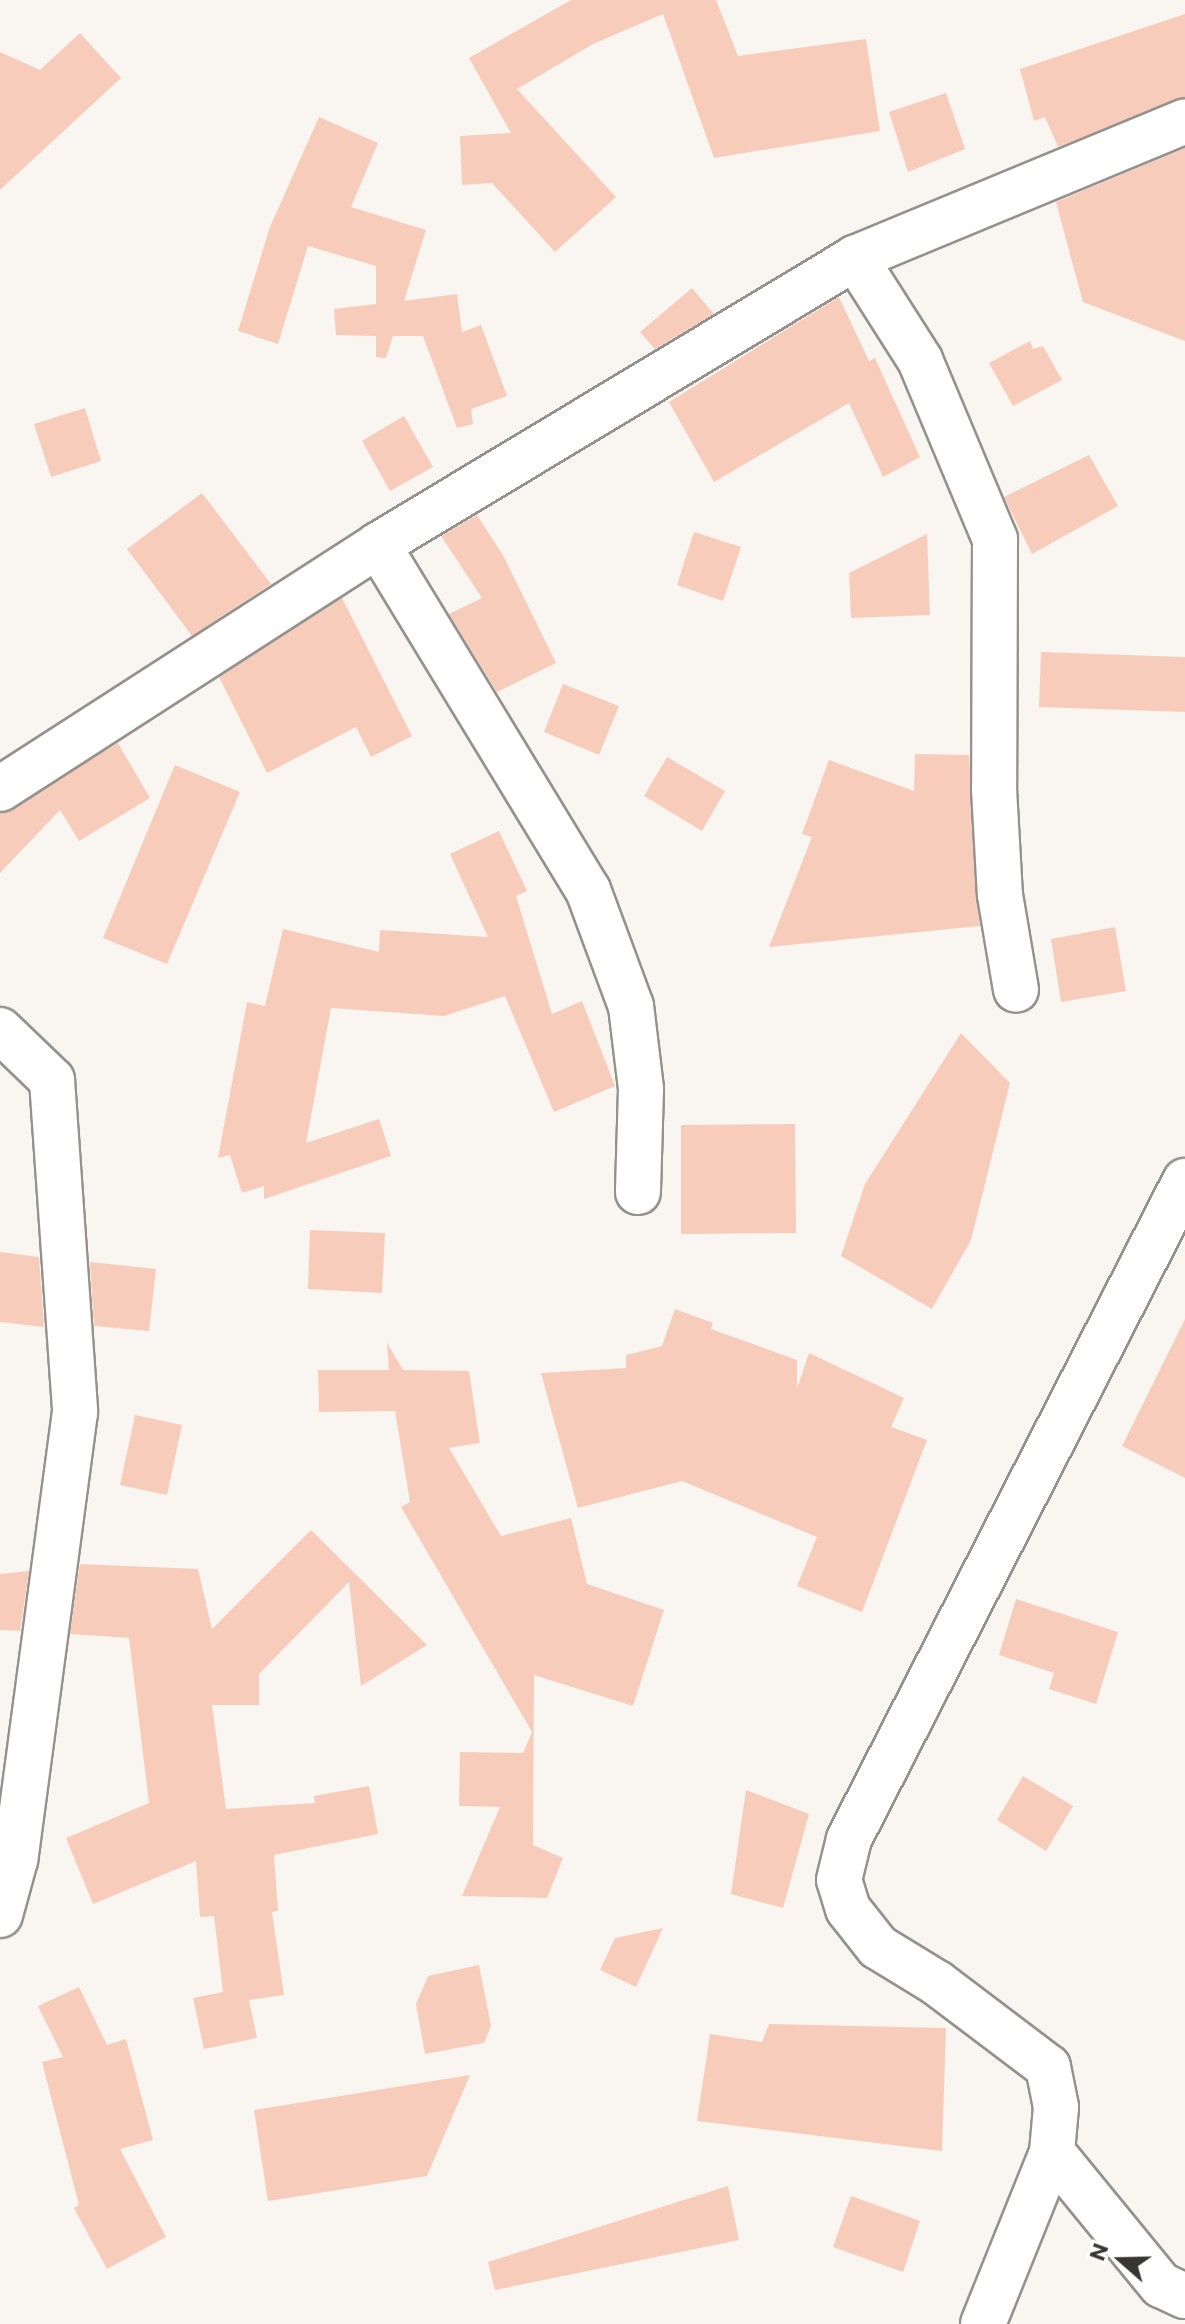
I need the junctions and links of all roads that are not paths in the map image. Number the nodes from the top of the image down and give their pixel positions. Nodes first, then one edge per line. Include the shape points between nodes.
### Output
1 (1185, 121) edge
2 (855, 258) junction
3 (378, 545) junction
4 (0, 789) edge
5 (1016, 990) dead end
6 (0, 1030) edge
7 (1185, 1181) edge
8 (638, 1192) dead end
9 (0, 1915) edge
10 (1052, 2152) junction
11 (1185, 2296) edge
12 (983, 2324) edge

1 - 2 street
2 - 3 street
2 - 5 street via 920,360 995,539 994,789 1000,895
3 - 4 street
3 - 8 street via 588,890 631,1006 641,1089
6 - 9 street via 52,1080 75,1412 15,1860
7 - 10 street via 849,1839 839,1880 848,1909 878,1947 937,1983 1048,2067 1056,2107
10 - 11 street via 1161,2285
10 - 12 street

